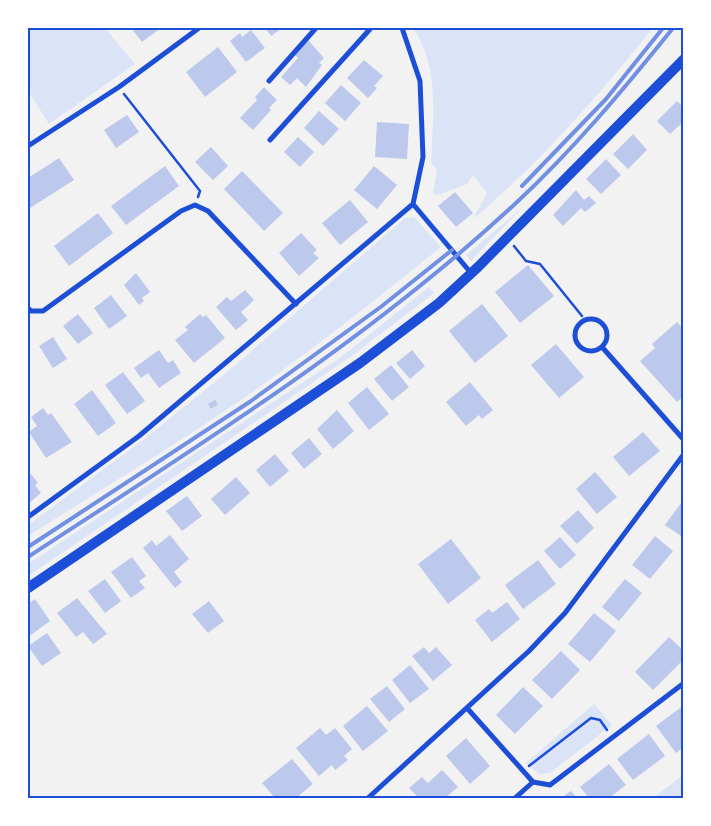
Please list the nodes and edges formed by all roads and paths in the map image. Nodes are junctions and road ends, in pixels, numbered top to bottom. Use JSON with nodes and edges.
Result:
{"nodes":[{"id":1,"x":199,"y":28,"type":"edge"},
{"id":2,"x":316,"y":28,"type":"edge"},
{"id":3,"x":371,"y":28,"type":"edge"},
{"id":4,"x":402,"y":28,"type":"edge"},
{"id":5,"x":684,"y":59,"type":"edge"},
{"id":6,"x":269,"y":81,"type":"dead end"},
{"id":7,"x":119,"y":87,"type":"junction"},
{"id":8,"x":270,"y":140,"type":"dead end"},
{"id":9,"x":28,"y":146,"type":"edge"},
{"id":10,"x":413,"y":204,"type":"junction"},
{"id":11,"x":196,"y":206,"type":"junction"},
{"id":12,"x":513,"y":245,"type":"dead end"},
{"id":13,"x":471,"y":273,"type":"junction"},
{"id":14,"x":296,"y":304,"type":"junction"},
{"id":15,"x":28,"y":308,"type":"edge"},
{"id":16,"x":582,"y":316,"type":"dead end"},
{"id":17,"x":602,"y":347,"type":"junction"},
{"id":18,"x":684,"y":440,"type":"edge"},
{"id":19,"x":683,"y":455,"type":"edge"},
{"id":20,"x":28,"y":516,"type":"edge"},
{"id":21,"x":28,"y":588,"type":"edge"},
{"id":22,"x":684,"y":683,"type":"edge"},
{"id":23,"x":467,"y":708,"type":"junction"},
{"id":24,"x":613,"y":737,"type":"junction"},
{"id":25,"x":527,"y":767,"type":"dead end"},
{"id":26,"x":533,"y":782,"type":"junction"},
{"id":27,"x":368,"y":798,"type":"edge"},
{"id":28,"x":515,"y":798,"type":"edge"}],
"edges":[{"from":1,"to":7,"type":"street"},
{"from":2,"to":6,"type":"street"},
{"from":3,"to":8,"type":"street"},
{"from":4,"to":10,"type":"street"},
{"from":5,"to":13,"type":"main road"},
{"from":7,"to":9,"type":"street"},
{"from":7,"to":11,"type":"path"},
{"from":10,"to":13,"type":"street"},
{"from":10,"to":14,"type":"street"},
{"from":11,"to":14,"type":"street"},
{"from":11,"to":15,"type":"street"},
{"from":12,"to":16,"type":"path"},
{"from":13,"to":21,"type":"main road"},
{"from":14,"to":20,"type":"street"},
{"from":17,"to":17,"type":"street"},
{"from":17,"to":18,"type":"street"},
{"from":19,"to":23,"type":"street"},
{"from":22,"to":24,"type":"street"},
{"from":23,"to":26,"type":"street"},
{"from":23,"to":27,"type":"street"},
{"from":24,"to":25,"type":"path"},
{"from":24,"to":26,"type":"street"},
{"from":26,"to":28,"type":"street"}]}
